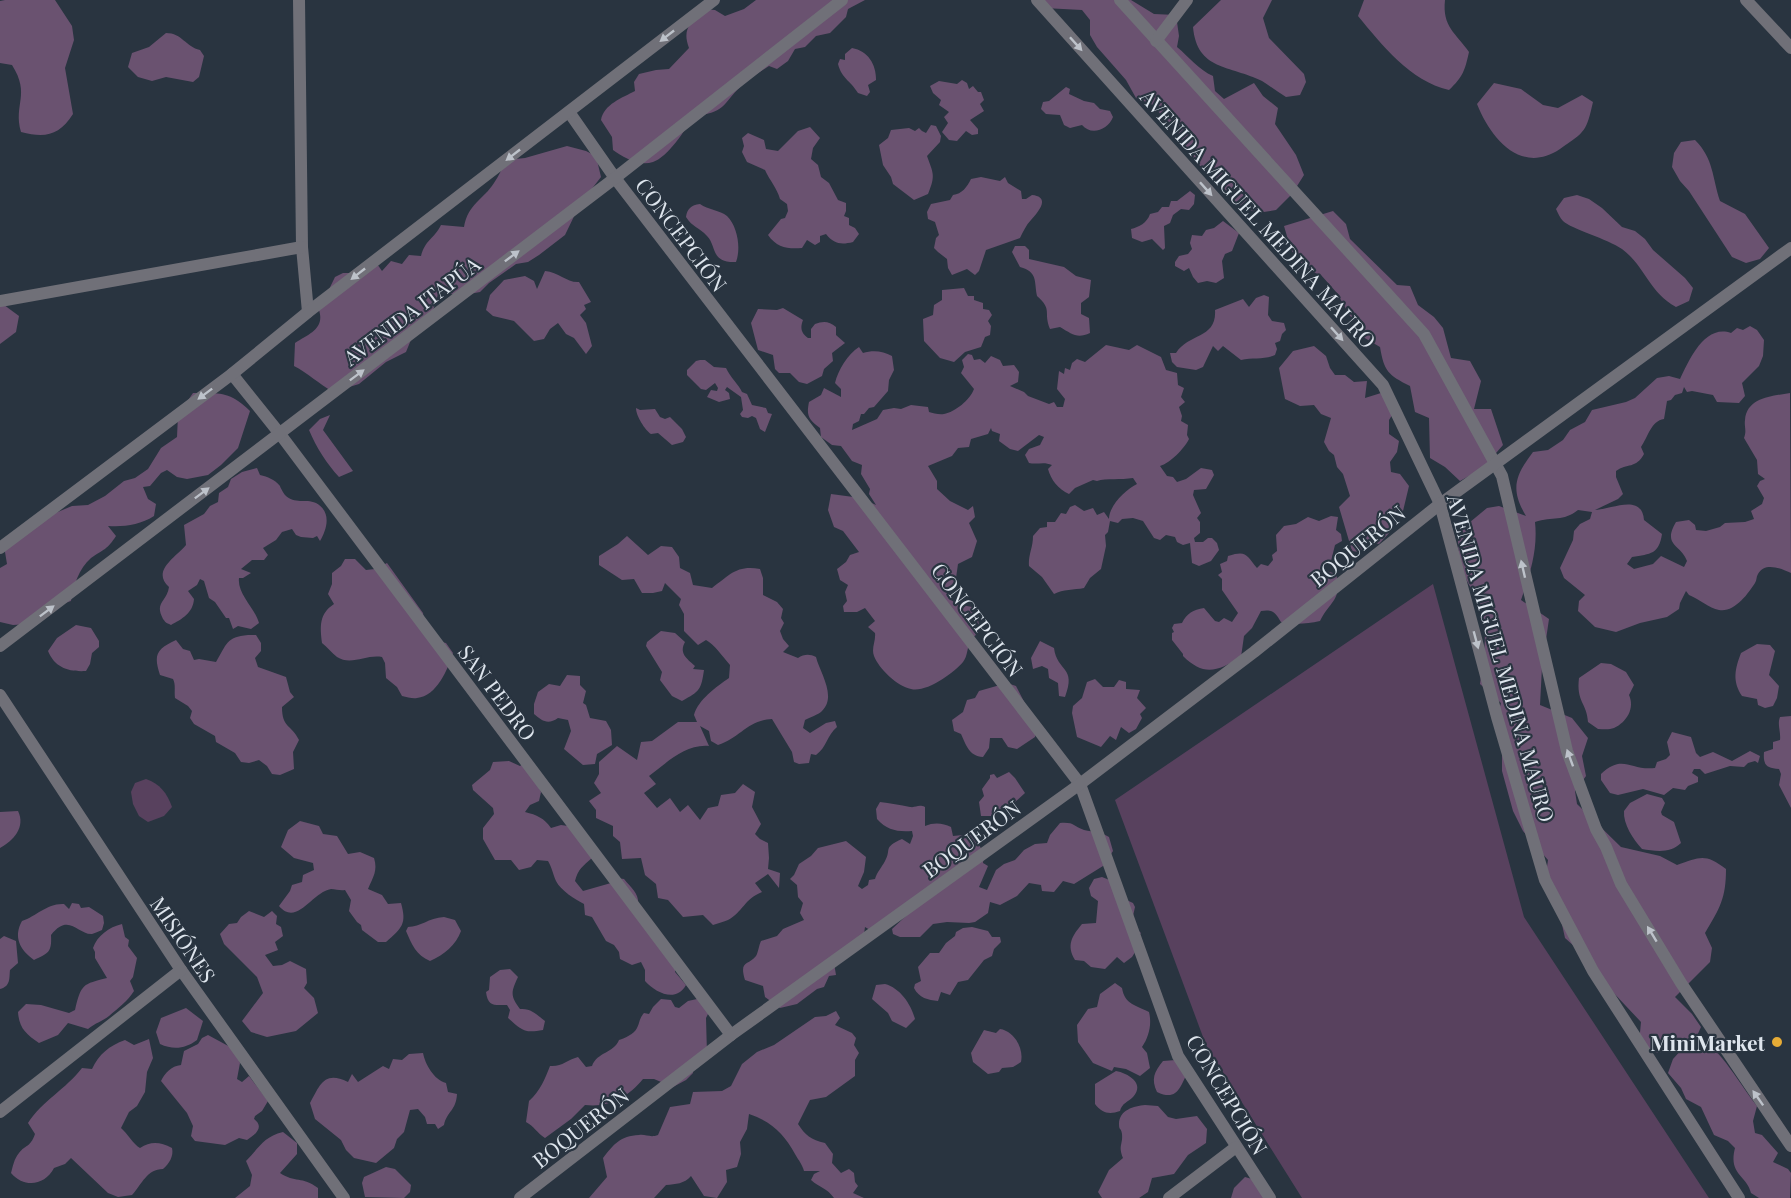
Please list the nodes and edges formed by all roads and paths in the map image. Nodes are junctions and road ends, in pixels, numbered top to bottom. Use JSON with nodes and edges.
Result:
{"nodes":[{"id":1,"x":299,"y":0,"type":"edge"},
{"id":2,"x":714,"y":0,"type":"edge"},
{"id":3,"x":842,"y":0,"type":"edge"},
{"id":4,"x":1037,"y":0,"type":"edge"},
{"id":5,"x":1119,"y":0,"type":"edge"},
{"id":6,"x":1187,"y":0,"type":"edge"},
{"id":7,"x":1746,"y":0,"type":"edge"},
{"id":8,"x":1156,"y":41,"type":"junction"},
{"id":9,"x":1791,"y":48,"type":"edge"},
{"id":10,"x":569,"y":112,"type":"junction"},
{"id":11,"x":615,"y":178,"type":"junction"},
{"id":12,"x":302,"y":247,"type":"junction"},
{"id":13,"x":1791,"y":248,"type":"edge"},
{"id":14,"x":0,"y":301,"type":"edge"},
{"id":15,"x":308,"y":312,"type":"junction"},
{"id":16,"x":232,"y":374,"type":"junction"},
{"id":17,"x":280,"y":434,"type":"junction"},
{"id":18,"x":1495,"y":463,"type":"junction"},
{"id":19,"x":1440,"y":504,"type":"junction"},
{"id":20,"x":0,"y":548,"type":"edge"},
{"id":21,"x":0,"y":646,"type":"edge"},
{"id":22,"x":0,"y":695,"type":"edge"},
{"id":23,"x":1080,"y":784,"type":"junction"},
{"id":24,"x":181,"y":970,"type":"junction"},
{"id":25,"x":731,"y":1035,"type":"junction"},
{"id":26,"x":0,"y":1112,"type":"edge"},
{"id":27,"x":1791,"y":1146,"type":"edge"},
{"id":28,"x":1236,"y":1147,"type":"junction"},
{"id":29,"x":344,"y":1198,"type":"edge"},
{"id":30,"x":520,"y":1198,"type":"edge"},
{"id":31,"x":1169,"y":1198,"type":"edge"},
{"id":32,"x":1270,"y":1198,"type":"edge"},
{"id":33,"x":1739,"y":1198,"type":"edge"}],
"edges":[{"from":1,"to":12,"type":"street"},
{"from":2,"to":10,"type":"street","one_way":true},
{"from":3,"to":11,"type":"street","name":"AVENIDA ITAPÚA"},
{"from":4,"to":19,"type":"street","name":"AVENIDA MIGUEL MEDINA MAURO","one_way":true},
{"from":5,"to":8,"type":"street","name":"AVENIDA MIGUEL MEDINA MAURO"},
{"from":6,"to":8,"type":"street"},
{"from":7,"to":9,"type":"street"},
{"from":8,"to":18,"type":"street","name":"AVENIDA MIGUEL MEDINA MAURO"},
{"from":10,"to":11,"type":"street","name":"CONCEPCIÓN"},
{"from":10,"to":15,"type":"street","one_way":true},
{"from":17,"to":11,"type":"street","name":"AVENIDA ITAPÚA","one_way":true},
{"from":11,"to":23,"type":"street","name":"CONCEPCIÓN"},
{"from":12,"to":14,"type":"street"},
{"from":12,"to":15,"type":"street"},
{"from":13,"to":18,"type":"street","name":"BOQUERÓN"},
{"from":15,"to":16,"type":"street"},
{"from":16,"to":17,"type":"street","name":"SAN PEDRO"},
{"from":16,"to":20,"type":"street","one_way":true},
{"from":21,"to":17,"type":"street","name":"AVENIDA ITAPÚA","one_way":true},
{"from":17,"to":25,"type":"street","name":"SAN PEDRO"},
{"from":18,"to":19,"type":"street","name":"BOQUERÓN"},
{"from":27,"to":18,"type":"street","name":"AVENIDA MIGUEL MEDINA MAURO","one_way":true},
{"from":19,"to":23,"type":"street","name":"BOQUERÓN"},
{"from":19,"to":33,"type":"street","name":"AVENIDA MIGUEL MEDINA MAURO","one_way":true},
{"from":22,"to":24,"type":"street","name":"MISIÓNES"},
{"from":23,"to":25,"type":"street","name":"BOQUERÓN"},
{"from":23,"to":28,"type":"street","name":"CONCEPCIÓN"},
{"from":24,"to":26,"type":"street"},
{"from":24,"to":29,"type":"street","name":"MISIÓNES"},
{"from":25,"to":30,"type":"street","name":"BOQUERÓN"},
{"from":28,"to":31,"type":"street"},
{"from":28,"to":32,"type":"street","name":"CONCEPCIÓN"}]}
